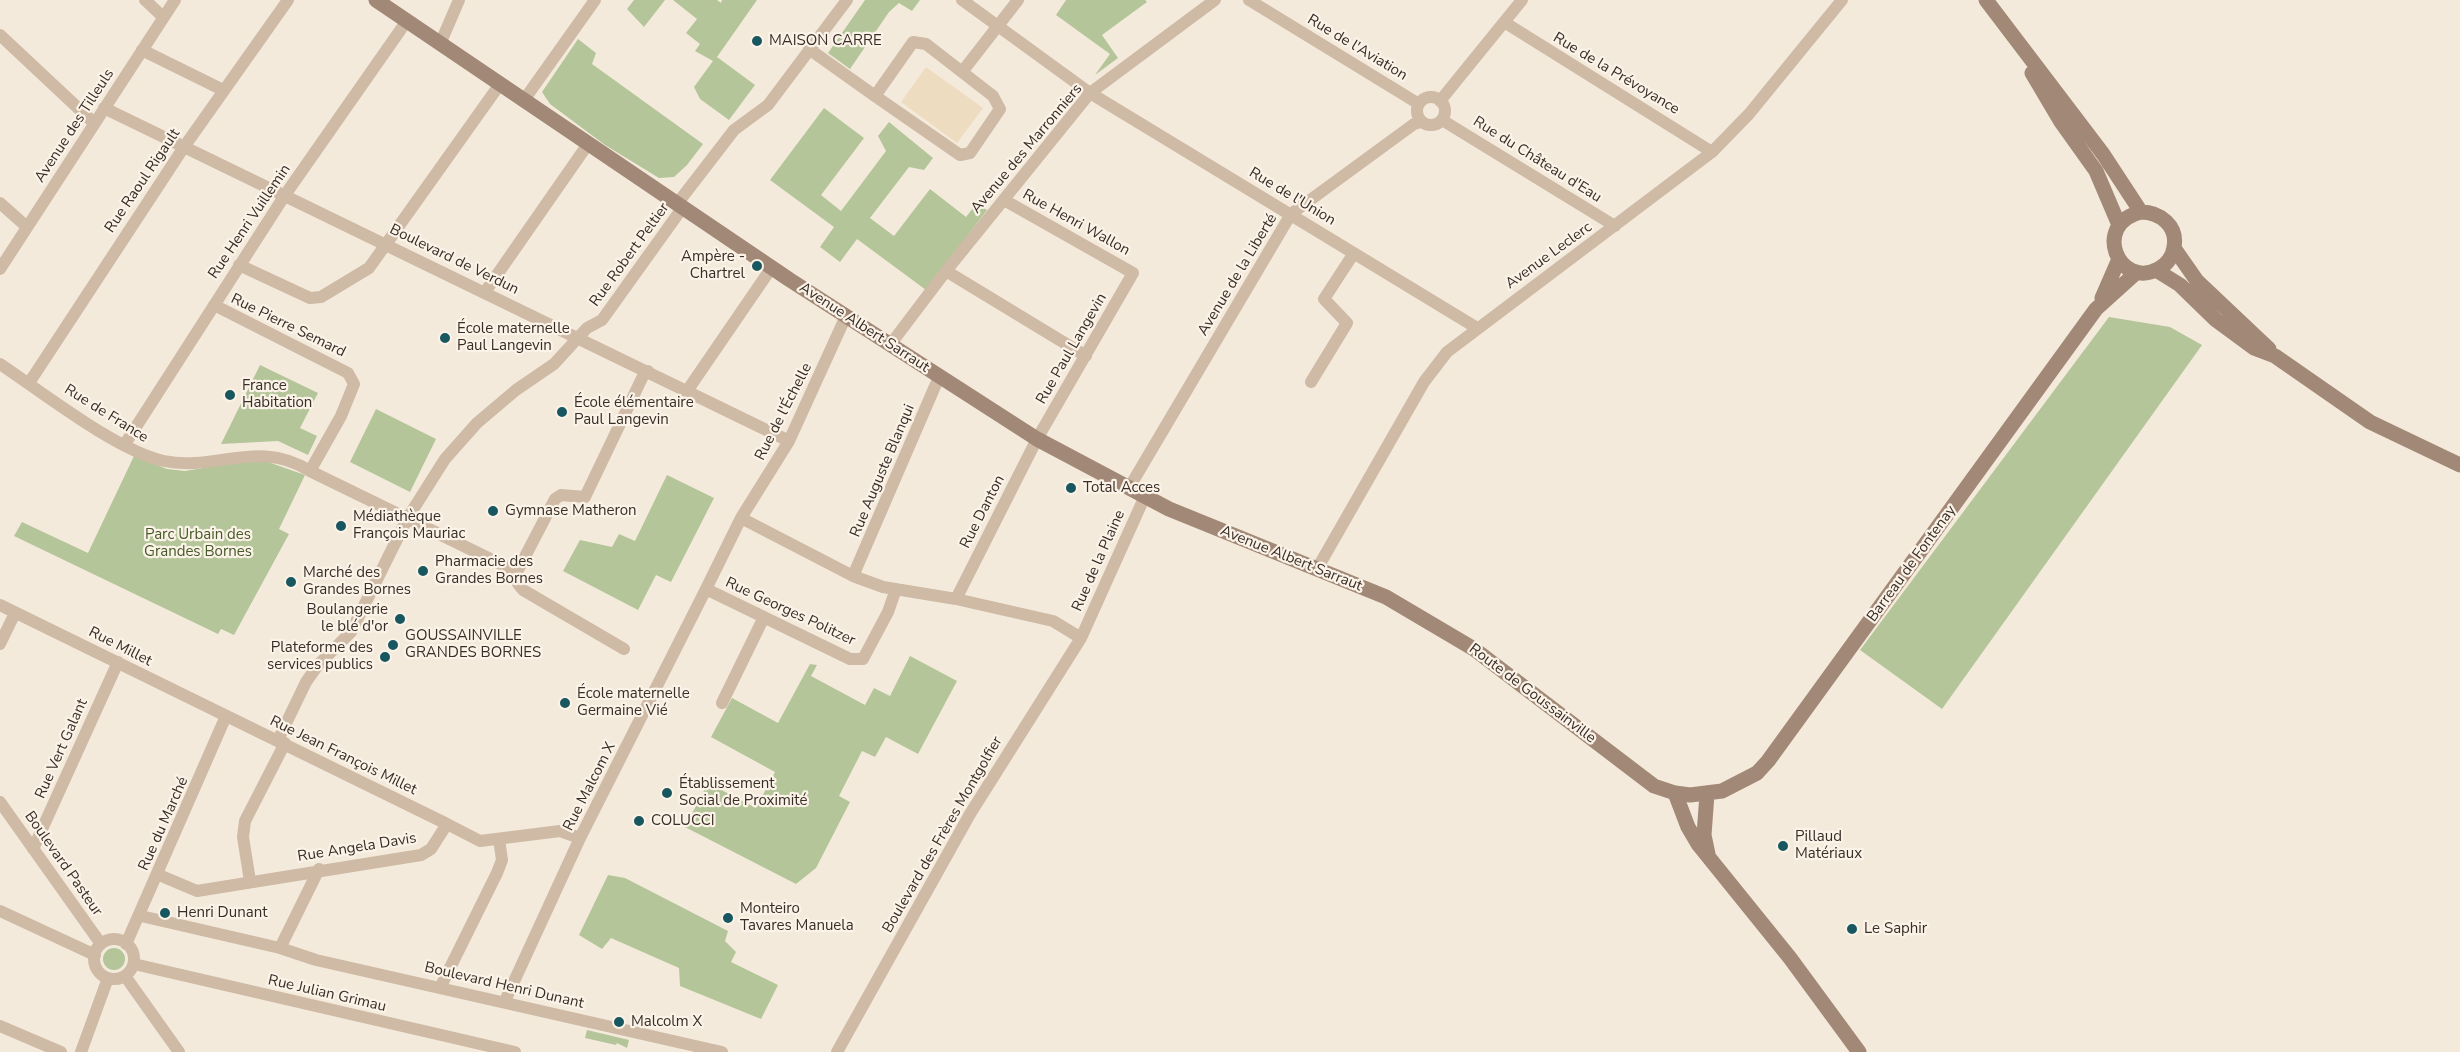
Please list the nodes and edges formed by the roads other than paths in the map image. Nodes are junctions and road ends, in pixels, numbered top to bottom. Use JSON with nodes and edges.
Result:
{"nodes":[{"id":1,"x":145,"y":0,"type":"edge"},
{"id":2,"x":175,"y":0,"type":"edge"},
{"id":3,"x":288,"y":0,"type":"edge"},
{"id":4,"x":376,"y":0,"type":"edge"},
{"id":5,"x":459,"y":0,"type":"edge"},
{"id":6,"x":595,"y":0,"type":"edge"},
{"id":7,"x":847,"y":0,"type":"edge"},
{"id":8,"x":962,"y":0,"type":"edge"},
{"id":9,"x":1018,"y":0,"type":"edge"},
{"id":10,"x":1215,"y":0,"type":"edge"},
{"id":11,"x":1249,"y":0,"type":"edge"},
{"id":12,"x":1522,"y":0,"type":"edge"},
{"id":13,"x":1842,"y":0,"type":"edge"},
{"id":14,"x":1986,"y":0,"type":"edge"},
{"id":15,"x":163,"y":17,"type":"junction"},
{"id":16,"x":406,"y":22,"type":"junction"},
{"id":17,"x":1504,"y":22,"type":"junction"},
{"id":18,"x":998,"y":26,"type":"junction"},
{"id":19,"x":0,"y":35,"type":"edge"},
{"id":20,"x":440,"y":44,"type":"junction"},
{"id":21,"x":809,"y":49,"type":"junction"},
{"id":22,"x":142,"y":50,"type":"junction"},
{"id":23,"x":963,"y":72,"type":"junction"},
{"id":24,"x":500,"y":84,"type":"junction"},
{"id":25,"x":224,"y":90,"type":"junction"},
{"id":26,"x":1090,"y":93,"type":"junction"},
{"id":27,"x":875,"y":96,"type":"junction"},
{"id":28,"x":524,"y":100,"type":"junction"},
{"id":29,"x":1440,"y":101,"type":"junction"},
{"id":30,"x":1419,"y":104,"type":"junction"},
{"id":31,"x":104,"y":108,"type":"junction"},
{"id":32,"x":1442,"y":120,"type":"junction"},
{"id":33,"x":1422,"y":122,"type":"junction"},
{"id":34,"x":94,"y":123,"type":"junction"},
{"id":35,"x":588,"y":144,"type":"junction"},
{"id":36,"x":184,"y":147,"type":"junction"},
{"id":37,"x":1712,"y":152,"type":"junction"},
{"id":38,"x":285,"y":195,"type":"junction"},
{"id":39,"x":1004,"y":200,"type":"junction"},
{"id":40,"x":0,"y":203,"type":"edge"},
{"id":41,"x":680,"y":206,"type":"junction"},
{"id":42,"x":2141,"y":212,"type":"junction"},
{"id":43,"x":1291,"y":214,"type":"junction"},
{"id":44,"x":2119,"y":225,"type":"junction"},
{"id":45,"x":1615,"y":226,"type":"junction"},
{"id":46,"x":27,"y":227,"type":"junction"},
{"id":47,"x":387,"y":243,"type":"junction"},
{"id":48,"x":2174,"y":248,"type":"junction"},
{"id":49,"x":1354,"y":253,"type":"junction"},
{"id":50,"x":2118,"y":259,"type":"junction"},
{"id":51,"x":239,"y":265,"type":"junction"},
{"id":52,"x":772,"y":267,"type":"junction"},
{"id":53,"x":0,"y":268,"type":"edge"},
{"id":54,"x":2156,"y":270,"type":"junction"},
{"id":55,"x":946,"y":272,"type":"junction"},
{"id":56,"x":2137,"y":272,"type":"junction"},
{"id":57,"x":1133,"y":273,"type":"joint"},
{"id":58,"x":485,"y":292,"type":"junction"},
{"id":59,"x":214,"y":305,"type":"junction"},
{"id":60,"x":2097,"y":309,"type":"junction"},
{"id":61,"x":846,"y":316,"type":"junction"},
{"id":62,"x":1477,"y":328,"type":"junction"},
{"id":63,"x":579,"y":337,"type":"junction"},
{"id":64,"x":890,"y":345,"type":"junction"},
{"id":65,"x":1086,"y":356,"type":"junction"},
{"id":66,"x":2275,"y":356,"type":"junction"},
{"id":67,"x":0,"y":364,"type":"edge"},
{"id":68,"x":648,"y":371,"type":"junction"},
{"id":69,"x":939,"y":378,"type":"junction"},
{"id":70,"x":1311,"y":382,"type":"dead end"},
{"id":71,"x":29,"y":383,"type":"junction"},
{"id":72,"x":687,"y":391,"type":"junction"},
{"id":73,"x":1036,"y":439,"type":"junction"},
{"id":74,"x":789,"y":441,"type":"junction"},
{"id":75,"x":125,"y":444,"type":"junction"},
{"id":76,"x":2460,"y":465,"type":"edge"},
{"id":77,"x":310,"y":471,"type":"junction"},
{"id":78,"x":1130,"y":488,"type":"junction"},
{"id":79,"x":1145,"y":496,"type":"junction"},
{"id":80,"x":741,"y":518,"type":"junction"},
{"id":81,"x":407,"y":519,"type":"junction"},
{"id":82,"x":1317,"y":569,"type":"junction"},
{"id":83,"x":518,"y":572,"type":"junction"},
{"id":84,"x":854,"y":576,"type":"junction"},
{"id":85,"x":706,"y":589,"type":"junction"},
{"id":86,"x":896,"y":589,"type":"junction"},
{"id":87,"x":1386,"y":597,"type":"joint"},
{"id":88,"x":957,"y":599,"type":"junction"},
{"id":89,"x":0,"y":605,"type":"edge"},
{"id":90,"x":15,"y":613,"type":"junction"},
{"id":91,"x":764,"y":617,"type":"junction"},
{"id":92,"x":1081,"y":638,"type":"junction"},
{"id":93,"x":0,"y":644,"type":"edge"},
{"id":94,"x":624,"y":649,"type":"dead end"},
{"id":95,"x":118,"y":662,"type":"junction"},
{"id":96,"x":722,"y":703,"type":"dead end"},
{"id":97,"x":226,"y":716,"type":"junction"},
{"id":98,"x":281,"y":741,"type":"junction"},
{"id":99,"x":1675,"y":793,"type":"junction"},
{"id":100,"x":1707,"y":794,"type":"junction"},
{"id":101,"x":0,"y":802,"type":"edge"},
{"id":102,"x":447,"y":824,"type":"junction"},
{"id":103,"x":580,"y":838,"type":"junction"},
{"id":104,"x":499,"y":839,"type":"junction"},
{"id":105,"x":33,"y":849,"type":"junction"},
{"id":106,"x":1709,"y":857,"type":"junction"},
{"id":107,"x":319,"y":869,"type":"junction"},
{"id":108,"x":159,"y":875,"type":"junction"},
{"id":109,"x":250,"y":881,"type":"junction"},
{"id":110,"x":0,"y":910,"type":"edge"},
{"id":111,"x":141,"y":916,"type":"junction"},
{"id":112,"x":126,"y":944,"type":"junction"},
{"id":113,"x":280,"y":948,"type":"junction"},
{"id":114,"x":98,"y":950,"type":"junction"},
{"id":115,"x":134,"y":964,"type":"junction"},
{"id":116,"x":125,"y":976,"type":"junction"},
{"id":117,"x":108,"y":978,"type":"junction"},
{"id":118,"x":441,"y":986,"type":"junction"},
{"id":119,"x":505,"y":1001,"type":"junction"},
{"id":120,"x":0,"y":1026,"type":"edge"},
{"id":121,"x":496,"y":1050,"type":"edge"},
{"id":122,"x":61,"y":1052,"type":"edge"},
{"id":123,"x":81,"y":1052,"type":"edge"},
{"id":124,"x":179,"y":1052,"type":"edge"},
{"id":125,"x":515,"y":1052,"type":"edge"},
{"id":126,"x":722,"y":1052,"type":"edge"},
{"id":127,"x":837,"y":1052,"type":"edge"},
{"id":128,"x":1859,"y":1052,"type":"edge"}],
"edges":[{"from":1,"to":15,"type":"street"},
{"from":2,"to":15,"type":"street","name":"Avenue des Tilleuls"},
{"from":3,"to":25,"type":"street","name":"Rue Raoul Rigault"},
{"from":4,"to":16,"type":"street","name":"Avenue Albert Sarraut"},
{"from":5,"to":20,"type":"street"},
{"from":6,"to":28,"type":"street"},
{"from":7,"to":21,"type":"street","name":"Rue Robert Peltier"},
{"from":8,"to":18,"type":"street","name":"Rue de l'Union"},
{"from":9,"to":18,"type":"street"},
{"from":10,"to":26,"type":"street","name":"Avenue des Marronniers"},
{"from":11,"to":30,"type":"street","name":"Rue de l'Aviation"},
{"from":12,"to":17,"type":"street"},
{"from":13,"to":37,"type":"street","name":"Avenue Leclerc"},
{"from":14,"to":42,"type":"street"},
{"from":14,"to":44,"type":"street"},
{"from":15,"to":22,"type":"street","name":"Avenue des Tilleuls"},
{"from":16,"to":20,"type":"street","name":"Avenue Albert Sarraut"},
{"from":16,"to":38,"type":"street","name":"Rue Henri Vuillemin"},
{"from":17,"to":29,"type":"street"},
{"from":17,"to":37,"type":"street","name":"Rue de la Prévoyance"},
{"from":18,"to":23,"type":"street"},
{"from":18,"to":26,"type":"street","name":"Rue de l'Union"},
{"from":19,"to":34,"type":"street"},
{"from":20,"to":24,"type":"street","name":"Avenue Albert Sarraut"},
{"from":21,"to":27,"type":"street"},
{"from":21,"to":41,"type":"street","name":"Rue Robert Peltier"},
{"from":22,"to":25,"type":"street"},
{"from":22,"to":31,"type":"street","name":"Avenue des Tilleuls"},
{"from":23,"to":27,"type":"street"},
{"from":23,"to":27,"type":"street"},
{"from":24,"to":28,"type":"street","name":"Avenue Albert Sarraut"},
{"from":24,"to":47,"type":"street"},
{"from":25,"to":36,"type":"street","name":"Rue Raoul Rigault"},
{"from":26,"to":39,"type":"street","name":"Avenue des Marronniers"},
{"from":26,"to":43,"type":"street","name":"Rue de l'Union"},
{"from":28,"to":35,"type":"street","name":"Avenue Albert Sarraut"},
{"from":29,"to":30,"type":"street"},
{"from":29,"to":32,"type":"street"},
{"from":30,"to":33,"type":"street"},
{"from":31,"to":34,"type":"street","name":"Avenue des Tilleuls"},
{"from":31,"to":36,"type":"street","name":"Boulevard de Verdun"},
{"from":32,"to":33,"type":"street"},
{"from":32,"to":45,"type":"street","name":"Rue du Château d'Eau"},
{"from":33,"to":43,"type":"street","name":"Avenue de la Liberté"},
{"from":34,"to":46,"type":"street","name":"Avenue des Tilleuls"},
{"from":35,"to":41,"type":"street","name":"Avenue Albert Sarraut"},
{"from":35,"to":58,"type":"street"},
{"from":36,"to":38,"type":"street","name":"Boulevard de Verdun"},
{"from":36,"to":71,"type":"street","name":"Rue Raoul Rigault"},
{"from":37,"to":45,"type":"street","name":"Avenue Leclerc"},
{"from":38,"to":47,"type":"street","name":"Boulevard de Verdun"},
{"from":38,"to":51,"type":"street","name":"Rue Henri Vuillemin"},
{"from":39,"to":55,"type":"street","name":"Avenue des Marronniers"},
{"from":39,"to":57,"type":"street","name":"Rue Henri Wallon"},
{"from":40,"to":46,"type":"street"},
{"from":41,"to":52,"type":"street","name":"Avenue Albert Sarraut"},
{"from":41,"to":63,"type":"street","name":"Rue Robert Peltier"},
{"from":42,"to":44,"type":"street"},
{"from":42,"to":48,"type":"street"},
{"from":43,"to":49,"type":"street","name":"Rue de l'Union"},
{"from":43,"to":78,"type":"street","name":"Avenue de la Liberté"},
{"from":44,"to":50,"type":"street"},
{"from":45,"to":62,"type":"street","name":"Avenue Leclerc"},
{"from":46,"to":53,"type":"street","name":"Avenue des Tilleuls"},
{"from":47,"to":51,"type":"street"},
{"from":47,"to":58,"type":"street","name":"Boulevard de Verdun"},
{"from":48,"to":54,"type":"street"},
{"from":48,"to":66,"type":"street"},
{"from":49,"to":62,"type":"street","name":"Rue de l'Union"},
{"from":49,"to":70,"type":"street"},
{"from":50,"to":56,"type":"street"},
{"from":50,"to":60,"type":"street","name":"Barreau de Fontenay"},
{"from":51,"to":59,"type":"street","name":"Rue Henri Vuillemin"},
{"from":52,"to":61,"type":"street","name":"Avenue Albert Sarraut"},
{"from":52,"to":72,"type":"street"},
{"from":54,"to":56,"type":"street"},
{"from":54,"to":66,"type":"street"},
{"from":55,"to":64,"type":"street","name":"Avenue des Marronniers"},
{"from":55,"to":65,"type":"street"},
{"from":56,"to":60,"type":"street","name":"Barreau de Fontenay"},
{"from":57,"to":65,"type":"street","name":"Rue Paul Langevin"},
{"from":58,"to":63,"type":"street","name":"Boulevard de Verdun"},
{"from":59,"to":75,"type":"street","name":"Rue Henri Vuillemin"},
{"from":59,"to":77,"type":"street","name":"Rue Pierre Semard"},
{"from":60,"to":100,"type":"street","name":"Barreau de Fontenay"},
{"from":61,"to":64,"type":"street","name":"Avenue Albert Sarraut"},
{"from":61,"to":74,"type":"street","name":"Rue de l'Échelle"},
{"from":62,"to":82,"type":"street","name":"Avenue Leclerc"},
{"from":63,"to":68,"type":"street","name":"Boulevard de Verdun"},
{"from":63,"to":81,"type":"street","name":"Rue Robert Peltier"},
{"from":64,"to":69,"type":"street","name":"Avenue Albert Sarraut"},
{"from":65,"to":73,"type":"street","name":"Rue Paul Langevin"},
{"from":66,"to":76,"type":"street"},
{"from":67,"to":71,"type":"street","name":"Rue de France"},
{"from":68,"to":72,"type":"street","name":"Boulevard de Verdun"},
{"from":68,"to":83,"type":"street"},
{"from":69,"to":73,"type":"street","name":"Avenue Albert Sarraut"},
{"from":69,"to":84,"type":"street","name":"Rue Auguste Blanqui"},
{"from":71,"to":75,"type":"street","name":"Rue de France"},
{"from":72,"to":74,"type":"street","name":"Boulevard de Verdun"},
{"from":73,"to":78,"type":"street","name":"Avenue Albert Sarraut"},
{"from":73,"to":88,"type":"street","name":"Rue Danton"},
{"from":74,"to":80,"type":"street","name":"Rue de l'Échelle"},
{"from":75,"to":77,"type":"street","name":"Rue de France"},
{"from":77,"to":81,"type":"street"},
{"from":78,"to":79,"type":"street","name":"Avenue Albert Sarraut"},
{"from":79,"to":82,"type":"street","name":"Avenue Albert Sarraut"},
{"from":79,"to":92,"type":"street","name":"Rue de la Plaine"},
{"from":80,"to":84,"type":"street"},
{"from":80,"to":85,"type":"street","name":"Rue Georges Politzer"},
{"from":81,"to":83,"type":"street"},
{"from":81,"to":98,"type":"street","name":"Rue Robert Peltier"},
{"from":82,"to":87,"type":"street","name":"Avenue Albert Sarraut"},
{"from":83,"to":94,"type":"street"},
{"from":84,"to":86,"type":"street"},
{"from":85,"to":91,"type":"street","name":"Rue Georges Politzer"},
{"from":85,"to":103,"type":"street","name":"Rue Malcom X"},
{"from":86,"to":88,"type":"street"},
{"from":86,"to":91,"type":"street","name":"Rue Georges Politzer"},
{"from":87,"to":99,"type":"street","name":"Route de Goussainville"},
{"from":88,"to":92,"type":"street"},
{"from":89,"to":90,"type":"street","name":"Rue Millet"},
{"from":90,"to":93,"type":"street"},
{"from":90,"to":95,"type":"street","name":"Rue Millet"},
{"from":91,"to":96,"type":"street"},
{"from":92,"to":127,"type":"street","name":"Boulevard des Frères Montgolfier"},
{"from":95,"to":97,"type":"street","name":"Rue Millet"},
{"from":95,"to":105,"type":"street","name":"Rue Vert Galant"},
{"from":97,"to":98,"type":"street","name":"Rue Jean François Millet"},
{"from":97,"to":108,"type":"street","name":"Rue du Marché"},
{"from":98,"to":102,"type":"street","name":"Rue Jean François Millet"},
{"from":98,"to":109,"type":"street"},
{"from":99,"to":100,"type":"street","name":"Route de Goussainville"},
{"from":99,"to":106,"type":"street"},
{"from":100,"to":106,"type":"street"},
{"from":101,"to":105,"type":"street","name":"Boulevard Pasteur"},
{"from":102,"to":104,"type":"street"},
{"from":102,"to":107,"type":"street","name":"Rue Angela Davis"},
{"from":103,"to":104,"type":"street"},
{"from":103,"to":119,"type":"street","name":"Rue Malcom X"},
{"from":104,"to":118,"type":"street"},
{"from":105,"to":114,"type":"street","name":"Boulevard Pasteur"},
{"from":106,"to":128,"type":"street"},
{"from":107,"to":109,"type":"street","name":"Rue Angela Davis"},
{"from":107,"to":113,"type":"street"},
{"from":108,"to":109,"type":"street","name":"Rue Angela Davis"},
{"from":108,"to":111,"type":"street","name":"Rue du Marché"},
{"from":110,"to":114,"type":"street"},
{"from":111,"to":112,"type":"street","name":"Rue du Marché"},
{"from":111,"to":113,"type":"street","name":"Boulevard Henri Dunant"},
{"from":112,"to":114,"type":"street"},
{"from":112,"to":115,"type":"street"},
{"from":113,"to":118,"type":"street","name":"Boulevard Henri Dunant"},
{"from":114,"to":117,"type":"street"},
{"from":115,"to":116,"type":"street"},
{"from":115,"to":121,"type":"street","name":"Rue Julian Grimau"},
{"from":116,"to":117,"type":"street"},
{"from":116,"to":124,"type":"street"},
{"from":117,"to":123,"type":"street"},
{"from":118,"to":119,"type":"street","name":"Boulevard Henri Dunant"},
{"from":119,"to":126,"type":"street","name":"Boulevard Henri Dunant"},
{"from":120,"to":122,"type":"street"},
{"from":121,"to":125,"type":"street","name":"Rue Julian Grimau"}]}
